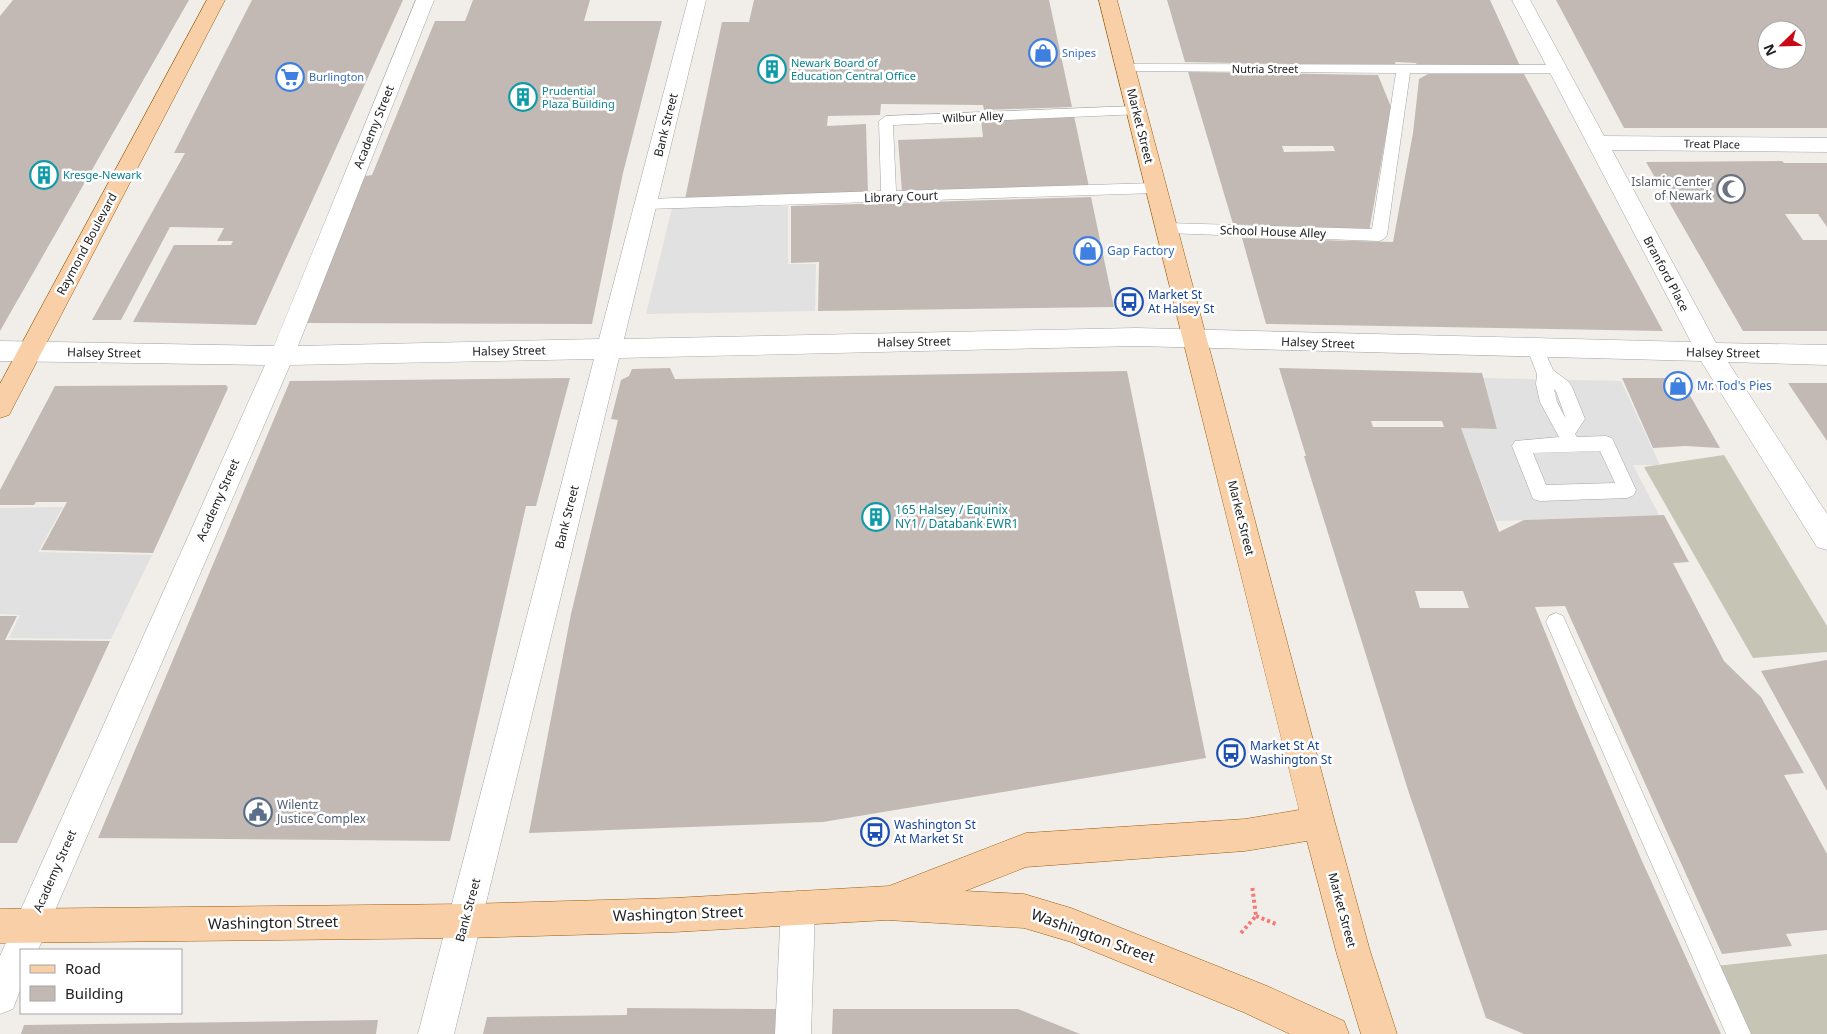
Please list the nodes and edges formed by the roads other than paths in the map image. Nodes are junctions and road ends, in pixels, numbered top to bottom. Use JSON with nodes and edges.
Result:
{"nodes":[{"id":1,"x":216,"y":0,"type":"edge"},
{"id":2,"x":425,"y":0,"type":"edge"},
{"id":3,"x":697,"y":0,"type":"edge"},
{"id":4,"x":1108,"y":0,"type":"edge"},
{"id":5,"x":1521,"y":0,"type":"edge"},
{"id":6,"x":1126,"y":68,"type":"junction"},
{"id":7,"x":1558,"y":69,"type":"junction"},
{"id":8,"x":1404,"y":70,"type":"junction"},
{"id":9,"x":1135,"y":110,"type":"junction"},
{"id":10,"x":1596,"y":143,"type":"junction"},
{"id":11,"x":1827,"y":145,"type":"edge"},
{"id":12,"x":1155,"y":188,"type":"junction"},
{"id":13,"x":889,"y":197,"type":"junction"},
{"id":14,"x":647,"y":204,"type":"junction"},
{"id":15,"x":1167,"y":228,"type":"junction"},
{"id":16,"x":1196,"y":339,"type":"junction"},
{"id":17,"x":1535,"y":348,"type":"junction"},
{"id":18,"x":609,"y":349,"type":"junction"},
{"id":19,"x":0,"y":351,"type":"edge"},
{"id":20,"x":30,"y":352,"type":"junction"},
{"id":21,"x":1708,"y":353,"type":"junction"},
{"id":22,"x":1827,"y":355,"type":"edge"},
{"id":23,"x":282,"y":356,"type":"junction"},
{"id":24,"x":0,"y":408,"type":"edge"},
{"id":25,"x":1569,"y":438,"type":"junction"},
{"id":26,"x":1827,"y":538,"type":"edge"},
{"id":27,"x":1556,"y":622,"type":"dead end"},
{"id":28,"x":1319,"y":823,"type":"junction"},
{"id":29,"x":887,"y":904,"type":"junction"},
{"id":30,"x":798,"y":908,"type":"junction"},
{"id":31,"x":465,"y":921,"type":"junction"},
{"id":32,"x":15,"y":926,"type":"edge"},
{"id":33,"x":0,"y":996,"type":"edge"},
{"id":34,"x":436,"y":1034,"type":"edge"},
{"id":35,"x":793,"y":1034,"type":"edge"},
{"id":36,"x":1331,"y":1034,"type":"edge"},
{"id":37,"x":1379,"y":1034,"type":"edge"},
{"id":38,"x":1739,"y":1034,"type":"edge"}],
"edges":[{"from":1,"to":20,"type":"main road","name":"Raymond Boulevard"},
{"from":2,"to":23,"type":"street","name":"Academy Street"},
{"from":3,"to":14,"type":"street","name":"Bank Street"},
{"from":4,"to":6,"type":"main road","name":"Market Street"},
{"from":5,"to":7,"type":"street","name":"Branford Place"},
{"from":6,"to":8,"type":"lane","name":"Nutria Street"},
{"from":6,"to":9,"type":"main road","name":"Market Street"},
{"from":7,"to":8,"type":"lane","name":"Nutria Street"},
{"from":7,"to":10,"type":"street","name":"Branford Place"},
{"from":8,"to":15,"type":"lane","name":"School House Alley"},
{"from":9,"to":12,"type":"main road","name":"Market Street"},
{"from":9,"to":13,"type":"lane","name":"Wilbur Alley"},
{"from":10,"to":11,"type":"street","name":"Treat Place"},
{"from":10,"to":21,"type":"street","name":"Branford Place"},
{"from":12,"to":13,"type":"lane","name":"Library Court"},
{"from":12,"to":15,"type":"main road","name":"Market Street"},
{"from":13,"to":14,"type":"lane","name":"Library Court"},
{"from":14,"to":18,"type":"street","name":"Bank Street"},
{"from":15,"to":16,"type":"main road","name":"Market Street"},
{"from":16,"to":17,"type":"street","name":"Halsey Street"},
{"from":16,"to":18,"type":"street","name":"Halsey Street"},
{"from":16,"to":28,"type":"main road","name":"Market Street"},
{"from":17,"to":21,"type":"street","name":"Halsey Street"},
{"from":17,"to":25,"type":"lane"},
{"from":18,"to":23,"type":"street","name":"Halsey Street"},
{"from":18,"to":31,"type":"street","name":"Bank Street"},
{"from":19,"to":20,"type":"street","name":"Halsey Street"},
{"from":20,"to":23,"type":"street","name":"Halsey Street"},
{"from":20,"to":24,"type":"main road","name":"Raymond Boulevard"},
{"from":21,"to":22,"type":"street","name":"Halsey Street"},
{"from":21,"to":26,"type":"street","name":"Branford Place"},
{"from":23,"to":32,"type":"street","name":"Academy Street"},
{"from":25,"to":25,"type":"lane"},
{"from":27,"to":38,"type":"lane"},
{"from":28,"to":29,"type":"main road"},
{"from":28,"to":37,"type":"main road","name":"Market Street"},
{"from":29,"to":30,"type":"main road","name":"Washington Street"},
{"from":29,"to":36,"type":"main road","name":"Washington Street"},
{"from":30,"to":31,"type":"main road","name":"Washington Street"},
{"from":30,"to":35,"type":"street"},
{"from":31,"to":32,"type":"main road","name":"Washington Street"},
{"from":31,"to":34,"type":"street","name":"Bank Street"},
{"from":32,"to":33,"type":"street","name":"Academy Street"}]}
